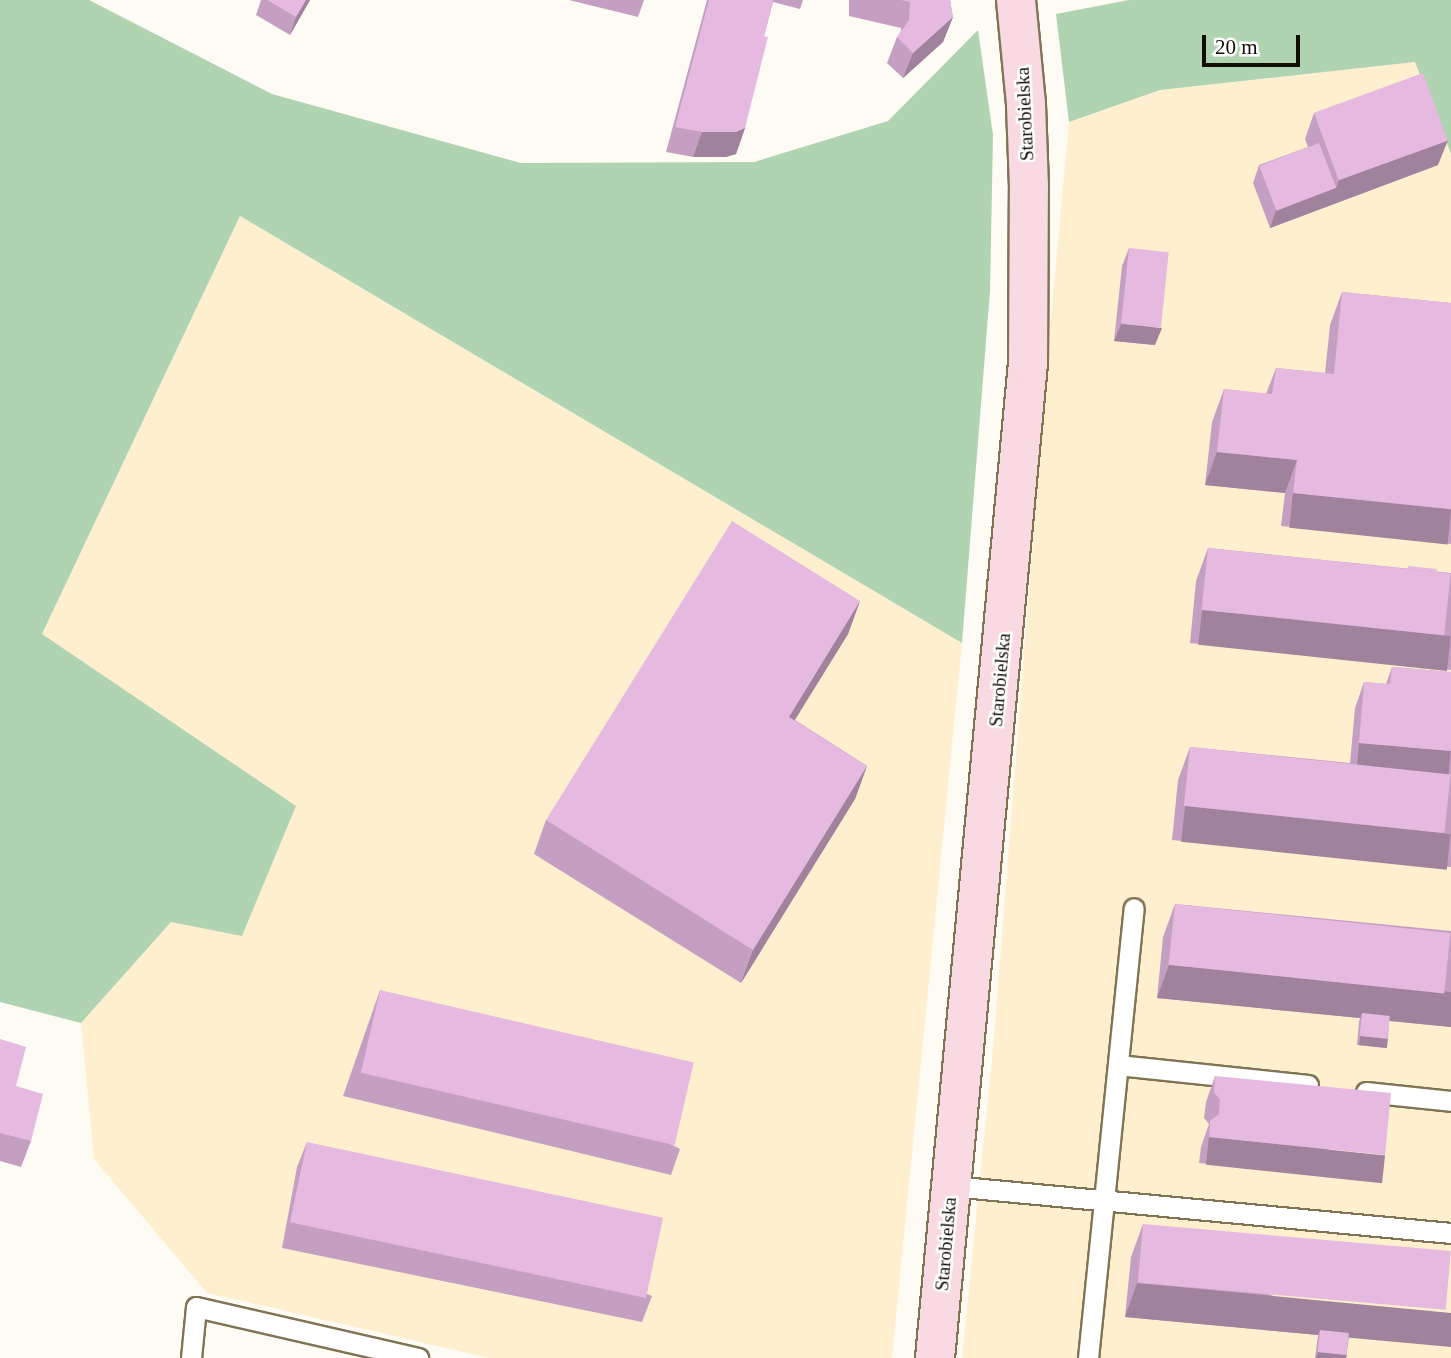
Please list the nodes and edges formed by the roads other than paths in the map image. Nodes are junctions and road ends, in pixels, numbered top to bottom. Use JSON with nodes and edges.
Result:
{"nodes":[{"id":1,"x":1016,"y":0,"type":"edge"},
{"id":2,"x":1135,"y":908,"type":"dead end"},
{"id":3,"x":1118,"y":1065,"type":"junction"},
{"id":4,"x":1451,"y":1101,"type":"edge"},
{"id":5,"x":951,"y":1186,"type":"junction"},
{"id":6,"x":1105,"y":1200,"type":"junction"},
{"id":7,"x":1451,"y":1233,"type":"edge"},
{"id":8,"x":191,"y":1358,"type":"edge"},
{"id":9,"x":418,"y":1358,"type":"edge"},
{"id":10,"x":935,"y":1358,"type":"edge"},
{"id":11,"x":1088,"y":1358,"type":"edge"}],
"edges":[{"from":1,"to":5,"type":"street","name":"Starobielska"},
{"from":2,"to":3,"type":"lane"},
{"from":3,"to":4,"type":"lane"},
{"from":3,"to":6,"type":"lane"},
{"from":5,"to":6,"type":"lane"},
{"from":5,"to":10,"type":"street","name":"Starobielska"},
{"from":6,"to":7,"type":"lane"},
{"from":6,"to":11,"type":"lane"},
{"from":8,"to":9,"type":"lane"}]}
